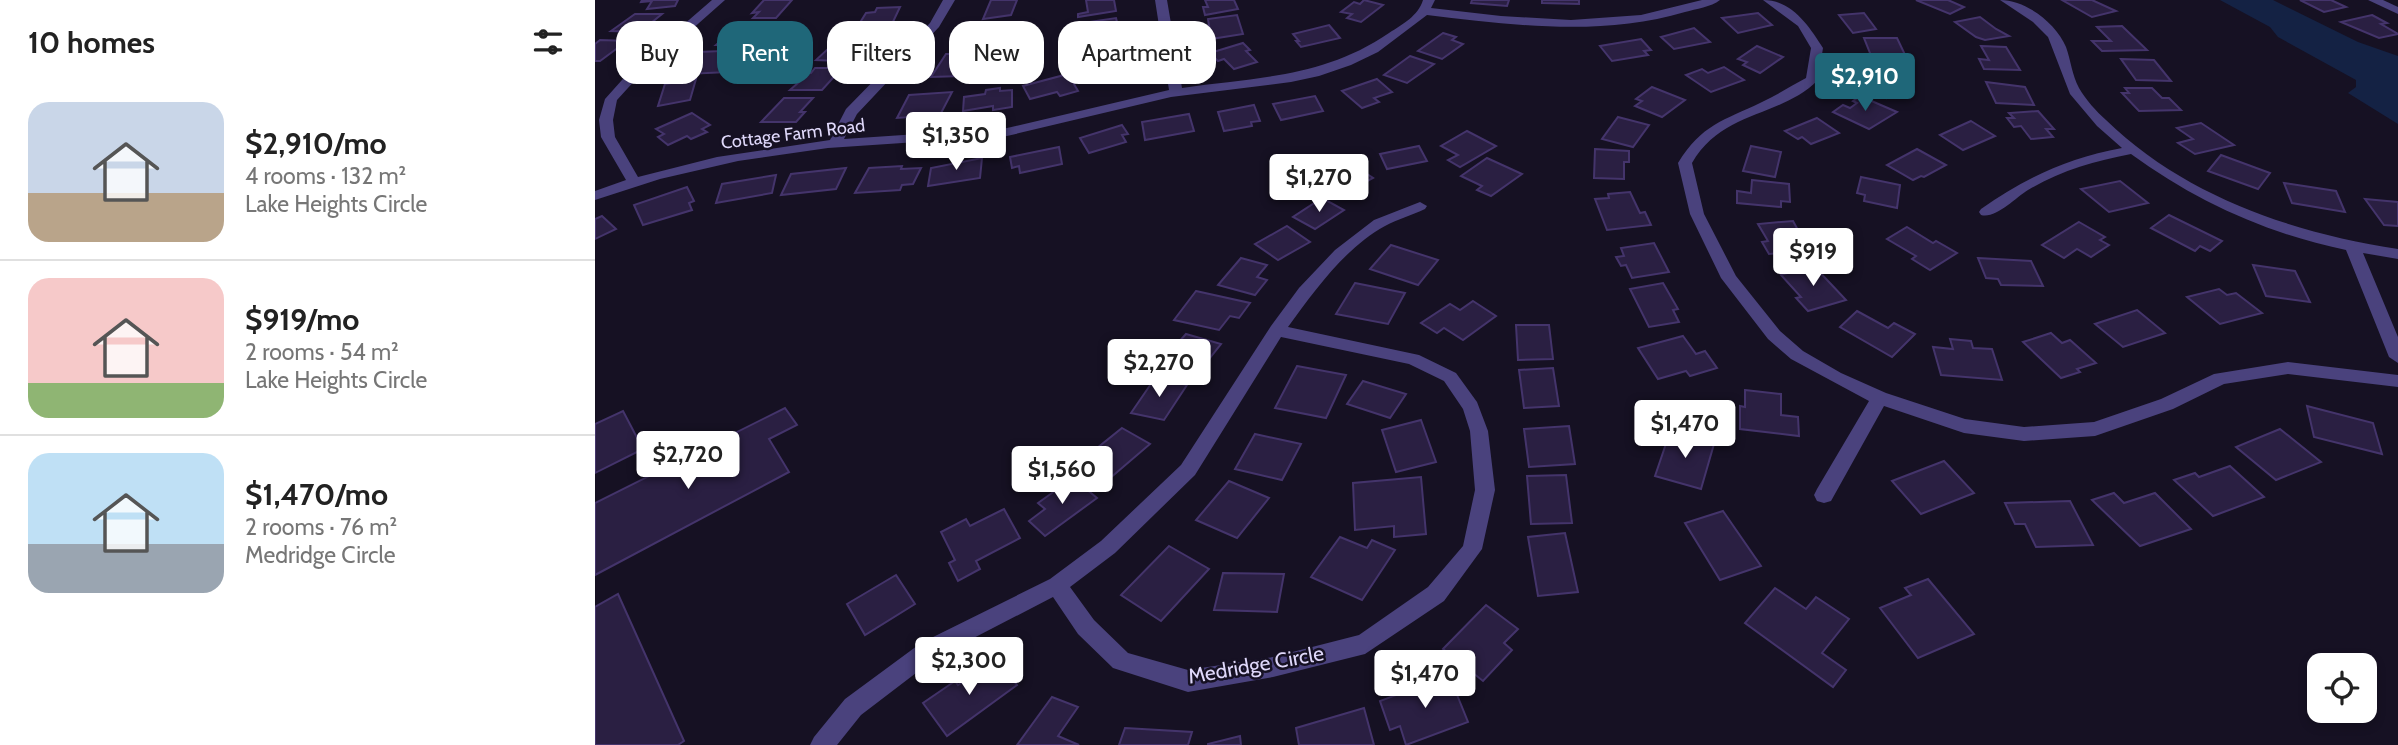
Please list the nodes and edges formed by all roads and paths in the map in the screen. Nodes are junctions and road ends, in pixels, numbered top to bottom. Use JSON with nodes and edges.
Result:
{"nodes":[{"id":1,"x":719,"y":0,"type":"edge"},
{"id":2,"x":949,"y":0,"type":"edge"},
{"id":3,"x":1161,"y":0,"type":"edge"},
{"id":4,"x":1714,"y":0,"type":"edge"},
{"id":5,"x":1769,"y":0,"type":"edge"},
{"id":6,"x":2006,"y":0,"type":"edge"},
{"id":7,"x":2374,"y":0,"type":"edge"},
{"id":8,"x":1427,"y":6,"type":"edge"},
{"id":9,"x":2398,"y":11,"type":"edge"},
{"id":10,"x":1175,"y":92,"type":"junction"},
{"id":11,"x":835,"y":144,"type":"junction"},
{"id":12,"x":2132,"y":150,"type":"junction"},
{"id":13,"x":634,"y":181,"type":"junction"},
{"id":14,"x":595,"y":195,"type":"edge"},
{"id":15,"x":1420,"y":206,"type":"dead end"},
{"id":16,"x":1986,"y":212,"type":"dead end"},
{"id":17,"x":2353,"y":248,"type":"junction"},
{"id":18,"x":2398,"y":254,"type":"edge"},
{"id":19,"x":1277,"y":330,"type":"junction"},
{"id":20,"x":2398,"y":357,"type":"edge"},
{"id":21,"x":2398,"y":381,"type":"edge"},
{"id":22,"x":1880,"y":398,"type":"junction"},
{"id":23,"x":1825,"y":495,"type":"dead end"},
{"id":24,"x":1057,"y":585,"type":"junction"},
{"id":25,"x":822,"y":745,"type":"edge"}],
"edges":[{"from":1,"to":13,"type":"street"},
{"from":2,"to":11,"type":"street"},
{"from":3,"to":10,"type":"street"},
{"from":4,"to":8,"type":"street"},
{"from":5,"to":22,"type":"street"},
{"from":6,"to":12,"type":"street"},
{"from":7,"to":9,"type":"street"},
{"from":8,"to":10,"type":"street","name":"Cottage Farm Road"},
{"from":10,"to":11,"type":"street","name":"Cottage Farm Road"},
{"from":11,"to":13,"type":"street","name":"Cottage Farm Road"},
{"from":12,"to":16,"type":"street"},
{"from":12,"to":17,"type":"street"},
{"from":13,"to":14,"type":"street","name":"Cottage Farm Road"},
{"from":15,"to":19,"type":"street"},
{"from":17,"to":18,"type":"street"},
{"from":17,"to":20,"type":"street"},
{"from":19,"to":24,"type":"street"},
{"from":19,"to":24,"type":"street","name":"Medridge Circle"},
{"from":21,"to":22,"type":"street"},
{"from":22,"to":23,"type":"street"},
{"from":24,"to":25,"type":"street"}]}
